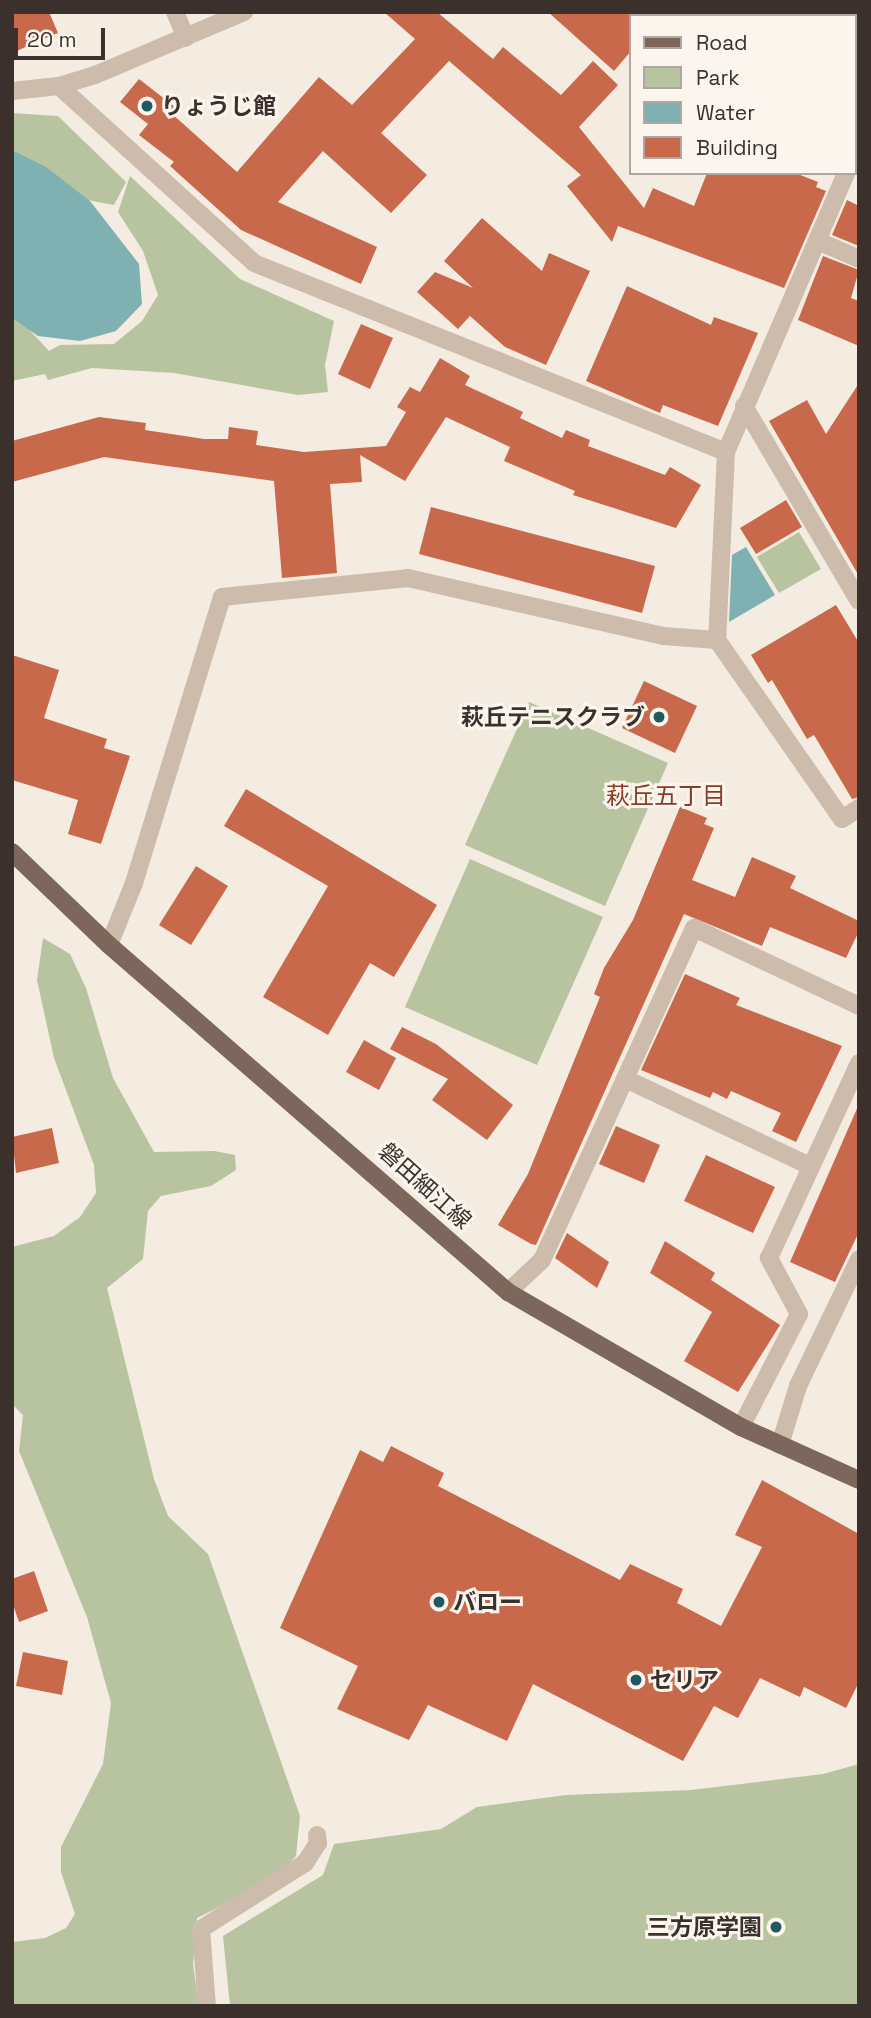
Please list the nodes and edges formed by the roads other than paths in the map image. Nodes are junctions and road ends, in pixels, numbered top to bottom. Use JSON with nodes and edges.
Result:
{"nodes":[{"id":1,"x":175,"y":12,"type":"edge"},
{"id":2,"x":244,"y":12,"type":"edge"},
{"id":3,"x":186,"y":38,"type":"junction"},
{"id":4,"x":59,"y":86,"type":"junction"},
{"id":5,"x":12,"y":91,"type":"edge"},
{"id":6,"x":845,"y":175,"type":"edge"},
{"id":7,"x":818,"y":241,"type":"junction"},
{"id":8,"x":859,"y":259,"type":"edge"},
{"id":9,"x":744,"y":406,"type":"junction"},
{"id":10,"x":726,"y":452,"type":"junction"},
{"id":11,"x":859,"y":601,"type":"edge"},
{"id":12,"x":717,"y":640,"type":"junction"},
{"id":13,"x":859,"y":808,"type":"edge"},
{"id":14,"x":12,"y":852,"type":"edge"},
{"id":15,"x":109,"y":944,"type":"junction"},
{"id":16,"x":859,"y":1006,"type":"edge"},
{"id":17,"x":859,"y":1063,"type":"edge"},
{"id":18,"x":628,"y":1080,"type":"junction"},
{"id":19,"x":810,"y":1166,"type":"junction"},
{"id":20,"x":859,"y":1259,"type":"edge"},
{"id":21,"x":508,"y":1292,"type":"junction"},
{"id":22,"x":741,"y":1427,"type":"junction"},
{"id":23,"x":780,"y":1445,"type":"junction"},
{"id":24,"x":859,"y":1480,"type":"edge"},
{"id":25,"x":317,"y":1835,"type":"dead end"},
{"id":26,"x":207,"y":2006,"type":"edge"}],
"edges":[{"from":1,"to":3,"type":"street"},
{"from":2,"to":3,"type":"street"},
{"from":3,"to":4,"type":"street"},
{"from":4,"to":5,"type":"street"},
{"from":4,"to":10,"type":"street"},
{"from":6,"to":7,"type":"street"},
{"from":7,"to":8,"type":"street"},
{"from":7,"to":9,"type":"street"},
{"from":9,"to":10,"type":"street"},
{"from":9,"to":11,"type":"street"},
{"from":10,"to":12,"type":"street"},
{"from":12,"to":13,"type":"street"},
{"from":12,"to":15,"type":"street"},
{"from":14,"to":15,"type":"main road","name":"磐田細江線"},
{"from":15,"to":21,"type":"main road","name":"磐田細江線"},
{"from":16,"to":18,"type":"street"},
{"from":17,"to":19,"type":"street"},
{"from":18,"to":19,"type":"street"},
{"from":18,"to":21,"type":"street"},
{"from":19,"to":22,"type":"street"},
{"from":20,"to":23,"type":"street"},
{"from":21,"to":22,"type":"main road","name":"磐田細江線"},
{"from":22,"to":23,"type":"main road","name":"磐田細江線"},
{"from":23,"to":24,"type":"main road","name":"磐田細江線"},
{"from":25,"to":26,"type":"street"}]}
